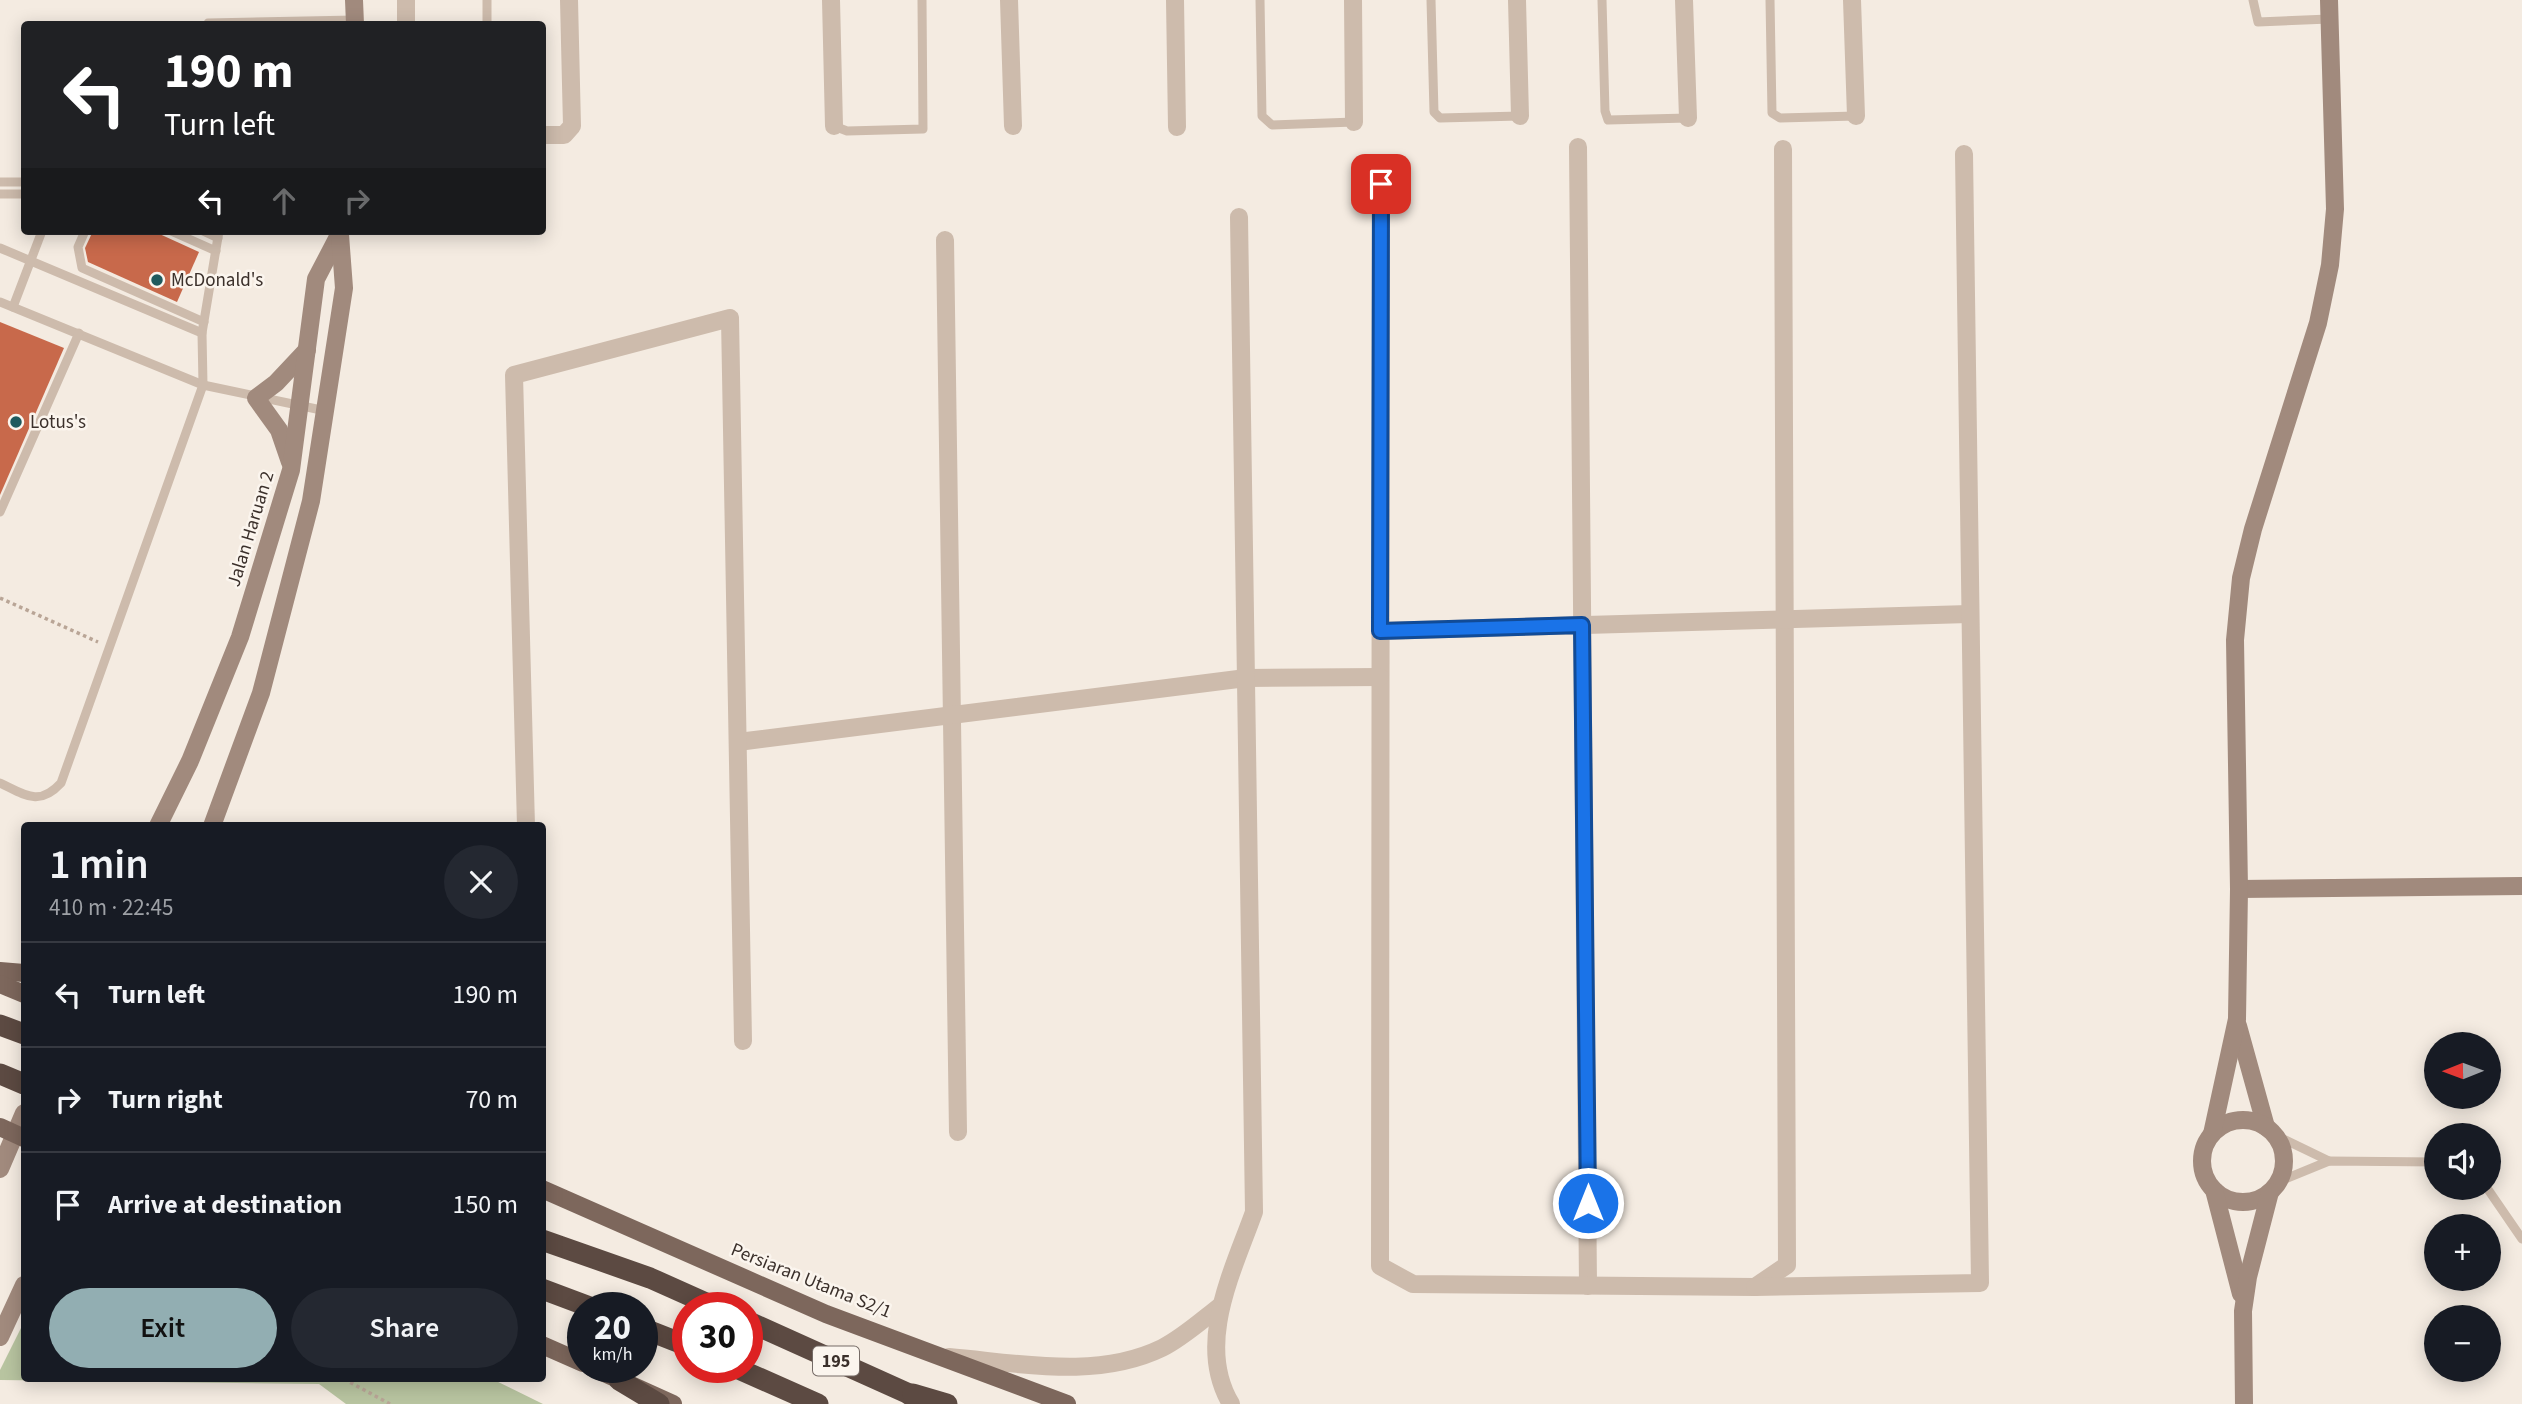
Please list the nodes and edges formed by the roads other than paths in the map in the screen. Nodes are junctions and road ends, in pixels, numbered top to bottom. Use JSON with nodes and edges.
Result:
{"nodes":[{"id":1,"x":354,"y":0,"type":"edge"},
{"id":2,"x":406,"y":0,"type":"edge"},
{"id":3,"x":486,"y":0,"type":"edge"},
{"id":4,"x":569,"y":0,"type":"edge"},
{"id":5,"x":831,"y":0,"type":"edge"},
{"id":6,"x":922,"y":0,"type":"edge"},
{"id":7,"x":1009,"y":0,"type":"edge"},
{"id":8,"x":1175,"y":0,"type":"edge"},
{"id":9,"x":1260,"y":0,"type":"edge"},
{"id":10,"x":1353,"y":0,"type":"edge"},
{"id":11,"x":1431,"y":0,"type":"edge"},
{"id":12,"x":1517,"y":0,"type":"edge"},
{"id":13,"x":1602,"y":0,"type":"edge"},
{"id":14,"x":1684,"y":0,"type":"edge"},
{"id":15,"x":1770,"y":0,"type":"edge"},
{"id":16,"x":1852,"y":0,"type":"edge"},
{"id":17,"x":2253,"y":0,"type":"edge"},
{"id":18,"x":2329,"y":0,"type":"edge"},
{"id":19,"x":2329,"y":19,"type":"junction"},
{"id":20,"x":355,"y":21,"type":"edge"},
{"id":21,"x":406,"y":21,"type":"edge"},
{"id":22,"x":487,"y":21,"type":"edge"},
{"id":23,"x":1520,"y":116,"type":"joint"},
{"id":24,"x":1856,"y":116,"type":"joint"},
{"id":25,"x":1688,"y":118,"type":"joint"},
{"id":26,"x":1354,"y":122,"type":"joint"},
{"id":27,"x":834,"y":126,"type":"joint"},
{"id":28,"x":1013,"y":126,"type":"dead end"},
{"id":29,"x":1177,"y":127,"type":"dead end"},
{"id":30,"x":546,"y":135,"type":"edge"},
{"id":31,"x":1578,"y":147,"type":"dead end"},
{"id":32,"x":1783,"y":149,"type":"dead end"},
{"id":33,"x":1964,"y":153,"type":"dead end"},
{"id":34,"x":0,"y":182,"type":"edge"},
{"id":35,"x":21,"y":182,"type":"edge"},
{"id":36,"x":1381,"y":184,"type":"dead end"},
{"id":37,"x":0,"y":194,"type":"edge"},
{"id":38,"x":21,"y":194,"type":"edge"},
{"id":39,"x":1239,"y":217,"type":"dead end"},
{"id":40,"x":40,"y":235,"type":"edge"},
{"id":41,"x":83,"y":235,"type":"edge"},
{"id":42,"x":180,"y":235,"type":"edge"},
{"id":43,"x":218,"y":235,"type":"edge"},
{"id":44,"x":339,"y":235,"type":"edge"},
{"id":45,"x":340,"y":235,"type":"edge"},
{"id":46,"x":945,"y":240,"type":"dead end"},
{"id":47,"x":0,"y":248,"type":"edge"},
{"id":48,"x":216,"y":251,"type":"junction"},
{"id":49,"x":31,"y":260,"type":"junction"},
{"id":50,"x":0,"y":302,"type":"edge"},
{"id":51,"x":13,"y":307,"type":"junction"},
{"id":52,"x":204,"y":322,"type":"junction"},
{"id":53,"x":79,"y":332,"type":"junction"},
{"id":54,"x":202,"y":333,"type":"junction"},
{"id":55,"x":307,"y":350,"type":"junction"},
{"id":56,"x":203,"y":385,"type":"junction"},
{"id":57,"x":256,"y":398,"type":"junction"},
{"id":58,"x":300,"y":406,"type":"junction"},
{"id":59,"x":327,"y":412,"type":"junction"},
{"id":60,"x":292,"y":470,"type":"junction"},
{"id":61,"x":0,"y":512,"type":"edge"},
{"id":62,"x":1969,"y":614,"type":"junction"},
{"id":63,"x":1785,"y":619,"type":"junction"},
{"id":64,"x":1582,"y":625,"type":"junction"},
{"id":65,"x":1380,"y":631,"type":"junction"},
{"id":66,"x":1380,"y":677,"type":"junction"},
{"id":67,"x":1246,"y":678,"type":"junction"},
{"id":68,"x":952,"y":715,"type":"junction"},
{"id":69,"x":738,"y":742,"type":"junction"},
{"id":70,"x":0,"y":783,"type":"edge"},
{"id":71,"x":160,"y":822,"type":"edge"},
{"id":72,"x":213,"y":822,"type":"edge"},
{"id":73,"x":526,"y":822,"type":"edge"},
{"id":74,"x":2522,"y":886,"type":"edge"},
{"id":75,"x":2239,"y":889,"type":"junction"},
{"id":76,"x":0,"y":971,"type":"edge"},
{"id":77,"x":21,"y":973,"type":"edge"},
{"id":78,"x":0,"y":985,"type":"edge"},
{"id":79,"x":21,"y":993,"type":"edge"},
{"id":80,"x":2237,"y":1019,"type":"junction"},
{"id":81,"x":0,"y":1025,"type":"edge"},
{"id":82,"x":21,"y":1033,"type":"edge"},
{"id":83,"x":743,"y":1041,"type":"dead end"},
{"id":84,"x":0,"y":1074,"type":"edge"},
{"id":85,"x":21,"y":1082,"type":"edge"},
{"id":86,"x":2271,"y":1131,"type":"junction"},
{"id":87,"x":13,"y":1132,"type":"edge"},
{"id":88,"x":958,"y":1132,"type":"dead end"},
{"id":89,"x":2212,"y":1134,"type":"junction"},
{"id":90,"x":2329,"y":1161,"type":"junction"},
{"id":91,"x":2424,"y":1162,"type":"edge"},
{"id":92,"x":0,"y":1169,"type":"edge"},
{"id":93,"x":2274,"y":1187,"type":"junction"},
{"id":94,"x":2214,"y":1190,"type":"junction"},
{"id":95,"x":546,"y":1191,"type":"edge"},
{"id":96,"x":2498,"y":1200,"type":"edge"},
{"id":97,"x":2522,"y":1239,"type":"edge"},
{"id":98,"x":546,"y":1241,"type":"edge"},
{"id":99,"x":1588,"y":1286,"type":"junction"},
{"id":100,"x":1755,"y":1287,"type":"junction"},
{"id":101,"x":546,"y":1290,"type":"edge"},
{"id":102,"x":21,"y":1292,"type":"edge"},
{"id":103,"x":681,"y":1292,"type":"edge"},
{"id":104,"x":567,"y":1298,"type":"edge"},
{"id":105,"x":1219,"y":1307,"type":"junction"},
{"id":106,"x":2243,"y":1311,"type":"junction"},
{"id":107,"x":763,"y":1328,"type":"edge"},
{"id":108,"x":0,"y":1337,"type":"edge"},
{"id":109,"x":546,"y":1347,"type":"edge"},
{"id":110,"x":567,"y":1356,"type":"edge"},
{"id":111,"x":945,"y":1357,"type":"junction"},
{"id":112,"x":763,"y":1380,"type":"edge"},
{"id":113,"x":624,"y":1383,"type":"edge"},
{"id":114,"x":626,"y":1383,"type":"edge"},
{"id":115,"x":916,"y":1398,"type":"edge"},
{"id":116,"x":659,"y":1404,"type":"edge"},
{"id":117,"x":673,"y":1404,"type":"edge"},
{"id":118,"x":818,"y":1404,"type":"edge"},
{"id":119,"x":947,"y":1404,"type":"edge"},
{"id":120,"x":1067,"y":1404,"type":"edge"},
{"id":121,"x":1231,"y":1404,"type":"edge"},
{"id":122,"x":2244,"y":1404,"type":"edge"}],
"edges":[{"from":1,"to":20,"type":"street"},
{"from":2,"to":21,"type":"street"},
{"from":3,"to":22,"type":"lane"},
{"from":4,"to":30,"type":"street"},
{"from":5,"to":27,"type":"street"},
{"from":6,"to":27,"type":"lane"},
{"from":7,"to":28,"type":"street"},
{"from":8,"to":29,"type":"street"},
{"from":9,"to":26,"type":"lane"},
{"from":10,"to":26,"type":"street"},
{"from":11,"to":23,"type":"lane"},
{"from":12,"to":23,"type":"street"},
{"from":13,"to":25,"type":"lane"},
{"from":14,"to":25,"type":"street"},
{"from":15,"to":24,"type":"lane"},
{"from":16,"to":24,"type":"street"},
{"from":17,"to":19,"type":"lane"},
{"from":18,"to":19,"type":"street"},
{"from":19,"to":75,"type":"street"},
{"from":31,"to":64,"type":"street"},
{"from":32,"to":63,"type":"street"},
{"from":33,"to":62,"type":"street"},
{"from":34,"to":35,"type":"lane"},
{"from":36,"to":65,"type":"street"},
{"from":37,"to":38,"type":"lane"},
{"from":39,"to":67,"type":"street"},
{"from":40,"to":49,"type":"lane"},
{"from":41,"to":52,"type":"lane"},
{"from":42,"to":48,"type":"lane"},
{"from":43,"to":48,"type":"lane"},
{"from":44,"to":55,"type":"street","name":"Jalan Haruan 2"},
{"from":45,"to":59,"type":"street","name":"Jalan Haruan 2"},
{"from":46,"to":68,"type":"street"},
{"from":47,"to":49,"type":"lane"},
{"from":48,"to":52,"type":"lane"},
{"from":49,"to":51,"type":"lane"},
{"from":49,"to":54,"type":"lane"},
{"from":50,"to":51,"type":"lane"},
{"from":51,"to":53,"type":"lane"},
{"from":52,"to":54,"type":"lane"},
{"from":53,"to":56,"type":"lane"},
{"from":53,"to":61,"type":"lane"},
{"from":54,"to":56,"type":"lane"},
{"from":55,"to":57,"type":"street"},
{"from":55,"to":58,"type":"street","name":"Jalan Haruan 2"},
{"from":56,"to":57,"type":"lane"},
{"from":56,"to":70,"type":"lane"},
{"from":57,"to":58,"type":"lane"},
{"from":57,"to":60,"type":"street"},
{"from":58,"to":59,"type":"lane"},
{"from":58,"to":60,"type":"street","name":"Jalan Haruan 2"},
{"from":59,"to":72,"type":"street","name":"Jalan Haruan 2"},
{"from":60,"to":71,"type":"street","name":"Jalan Haruan 2"},
{"from":62,"to":63,"type":"street"},
{"from":62,"to":100,"type":"street"},
{"from":63,"to":64,"type":"street"},
{"from":63,"to":100,"type":"street"},
{"from":64,"to":65,"type":"street"},
{"from":64,"to":99,"type":"street"},
{"from":65,"to":66,"type":"street"},
{"from":66,"to":67,"type":"street"},
{"from":66,"to":99,"type":"street"},
{"from":67,"to":68,"type":"street"},
{"from":67,"to":105,"type":"street"},
{"from":68,"to":69,"type":"street"},
{"from":68,"to":88,"type":"street"},
{"from":69,"to":73,"type":"street"},
{"from":69,"to":83,"type":"street"},
{"from":74,"to":75,"type":"street"},
{"from":75,"to":80,"type":"street"},
{"from":76,"to":77,"type":"main road"},
{"from":78,"to":79,"type":"main road"},
{"from":80,"to":86,"type":"street"},
{"from":80,"to":89,"type":"street"},
{"from":81,"to":82,"type":"highway"},
{"from":84,"to":85,"type":"highway"},
{"from":86,"to":89,"type":"street"},
{"from":86,"to":90,"type":"lane"},
{"from":86,"to":93,"type":"street"},
{"from":87,"to":92,"type":"street"},
{"from":89,"to":94,"type":"street"},
{"from":90,"to":91,"type":"lane"},
{"from":90,"to":93,"type":"lane"},
{"from":93,"to":94,"type":"street"},
{"from":93,"to":106,"type":"street"},
{"from":94,"to":106,"type":"street"},
{"from":95,"to":111,"type":"main road","name":"Persiaran Utama S2/1"},
{"from":96,"to":97,"type":"lane"},
{"from":98,"to":103,"type":"highway"},
{"from":99,"to":100,"type":"street"},
{"from":101,"to":104,"type":"highway"},
{"from":102,"to":108,"type":"street"},
{"from":105,"to":111,"type":"street"},
{"from":105,"to":121,"type":"street"},
{"from":106,"to":122,"type":"street"},
{"from":107,"to":115,"type":"highway","number":"195"},
{"from":109,"to":110,"type":"main road"},
{"from":111,"to":120,"type":"main road","name":"Persiaran Utama S2/1"},
{"from":112,"to":118,"type":"highway","number":"195"},
{"from":113,"to":116,"type":"highway"},
{"from":114,"to":117,"type":"main road"},
{"from":115,"to":119,"type":"highway"}]}
